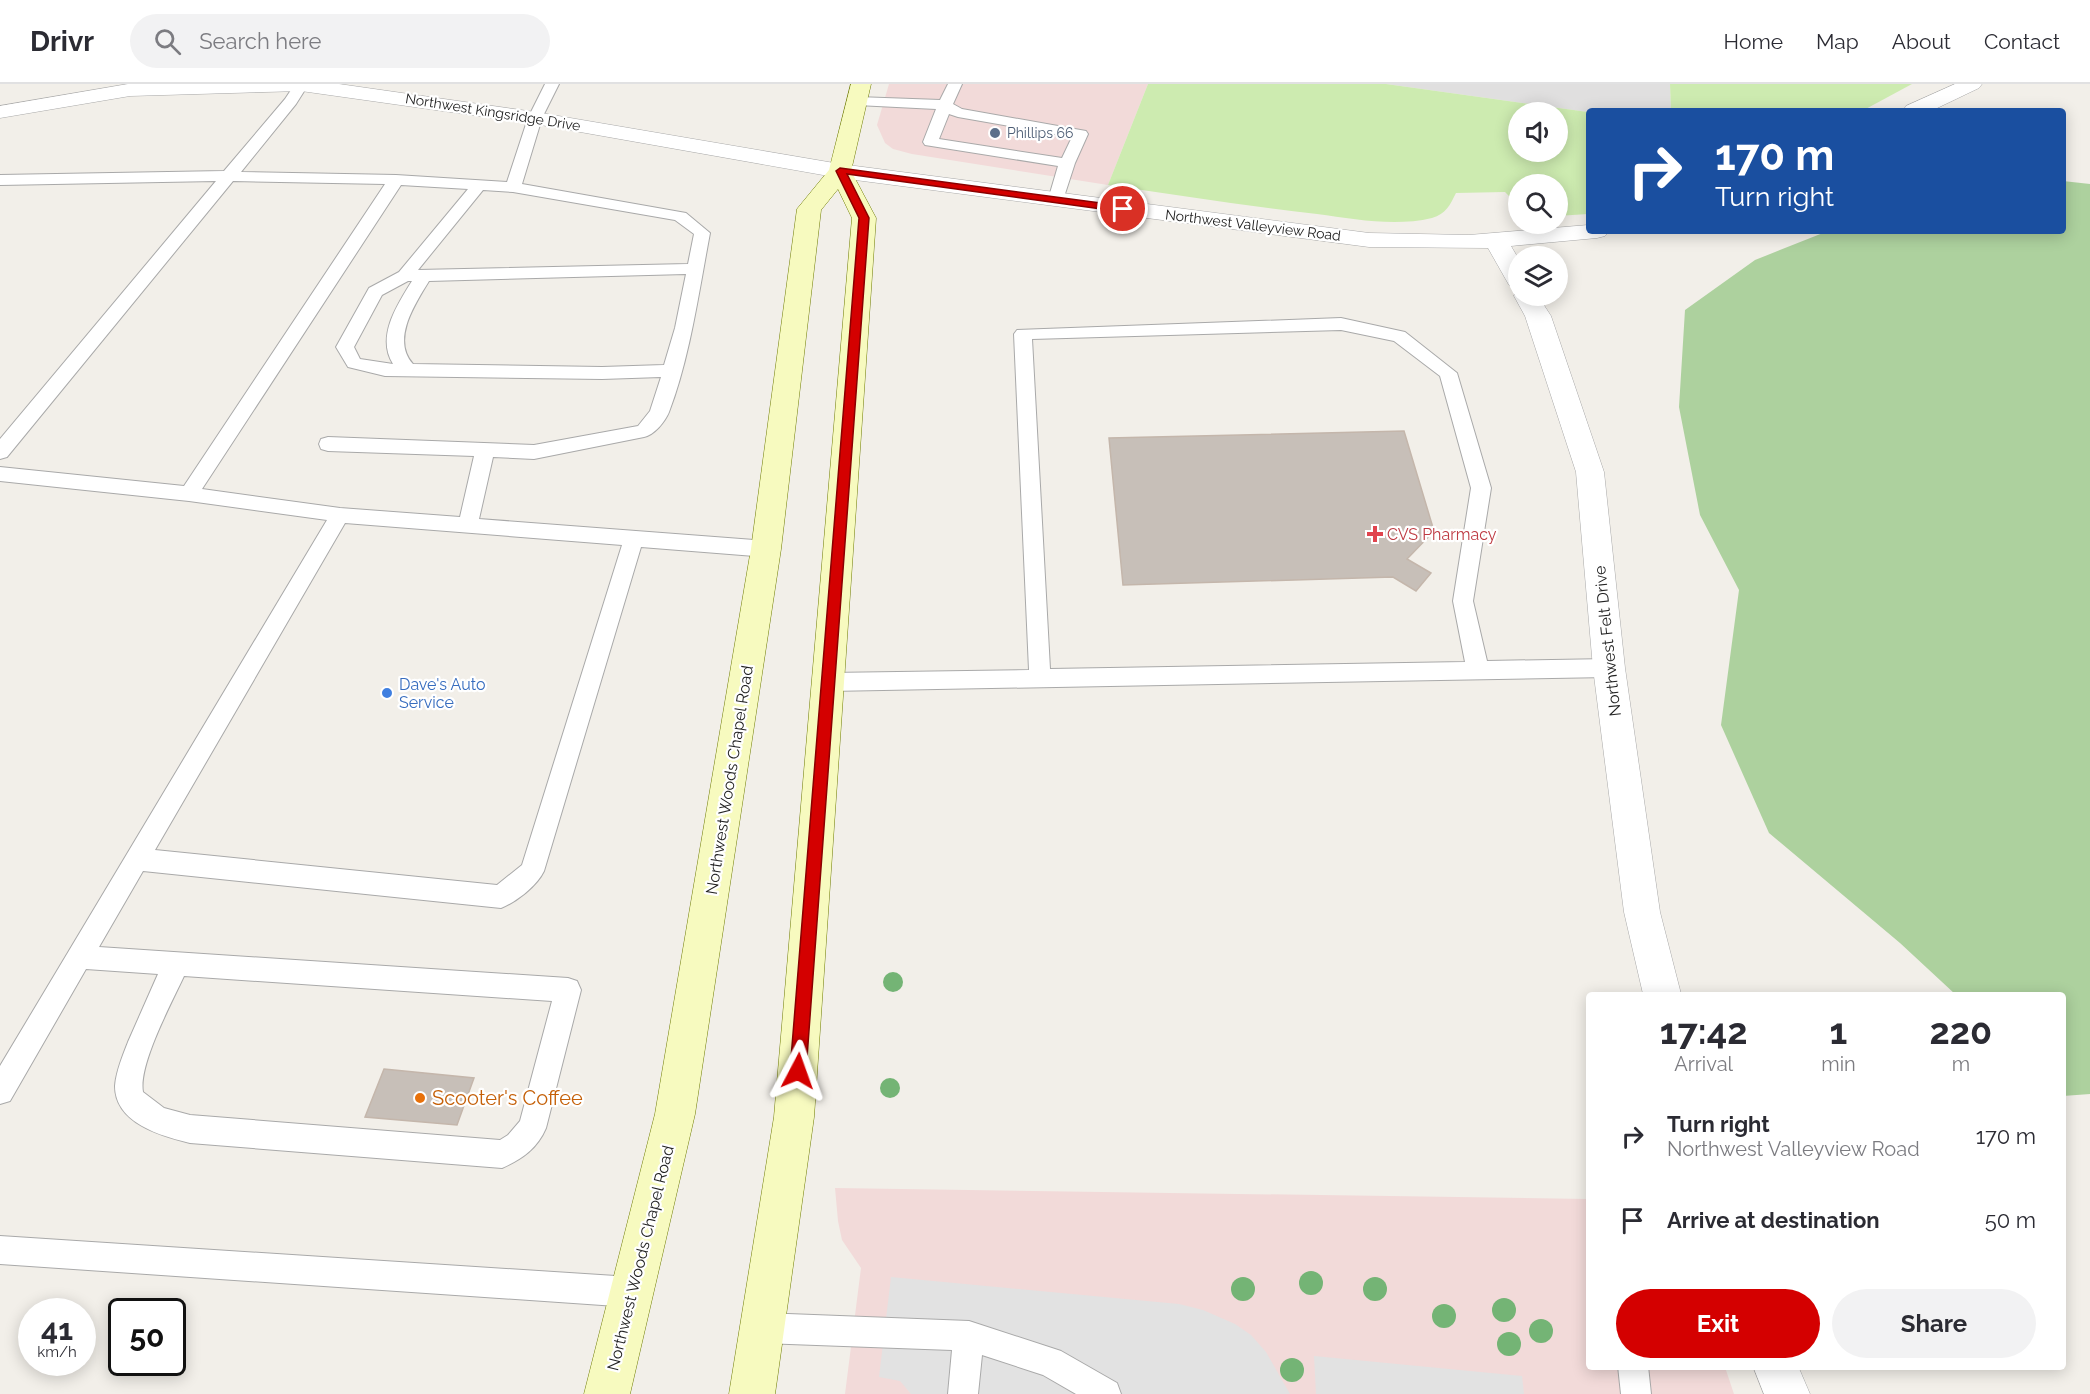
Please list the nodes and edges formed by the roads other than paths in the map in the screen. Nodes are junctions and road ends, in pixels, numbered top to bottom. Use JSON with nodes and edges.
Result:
{"nodes":[{"id":1,"x":552,"y":84,"type":"edge"},
{"id":2,"x":955,"y":84,"type":"edge"},
{"id":3,"x":1972,"y":84,"type":"edge"},
{"id":4,"x":301,"y":86,"type":"junction"},
{"id":5,"x":144,"y":87,"type":"edge"},
{"id":6,"x":337,"y":87,"type":"edge"},
{"id":7,"x":859,"y":92,"type":"edge"},
{"id":8,"x":945,"y":105,"type":"junction"},
{"id":9,"x":1920,"y":108,"type":"edge"},
{"id":10,"x":0,"y":112,"type":"edge"},
{"id":11,"x":535,"y":118,"type":"junction"},
{"id":12,"x":1068,"y":163,"type":"junction"},
{"id":13,"x":840,"y":171,"type":"junction"},
{"id":14,"x":228,"y":176,"type":"junction"},
{"id":15,"x":0,"y":180,"type":"edge"},
{"id":16,"x":396,"y":180,"type":"junction"},
{"id":17,"x":479,"y":185,"type":"junction"},
{"id":18,"x":513,"y":188,"type":"junction"},
{"id":19,"x":1056,"y":200,"type":"junction"},
{"id":20,"x":1586,"y":232,"type":"edge"},
{"id":21,"x":1496,"y":240,"type":"junction"},
{"id":22,"x":1508,"y":262,"type":"edge"},
{"id":23,"x":695,"y":269,"type":"junction"},
{"id":24,"x":414,"y":276,"type":"junction"},
{"id":25,"x":1532,"y":306,"type":"edge"},
{"id":26,"x":408,"y":370,"type":"junction"},
{"id":27,"x":671,"y":371,"type":"junction"},
{"id":28,"x":328,"y":444,"type":"dead end"},
{"id":29,"x":485,"y":450,"type":"junction"},
{"id":30,"x":0,"y":452,"type":"edge"},
{"id":31,"x":0,"y":474,"type":"edge"},
{"id":32,"x":189,"y":494,"type":"junction"},
{"id":33,"x":340,"y":514,"type":"junction"},
{"id":34,"x":468,"y":525,"type":"junction"},
{"id":35,"x":634,"y":538,"type":"junction"},
{"id":36,"x":766,"y":549,"type":"junction"},
{"id":37,"x":1609,"y":668,"type":"junction"},
{"id":38,"x":1478,"y":670,"type":"junction"},
{"id":39,"x":1040,"y":679,"type":"junction"},
{"id":40,"x":829,"y":682,"type":"junction"},
{"id":41,"x":135,"y":859,"type":"junction"},
{"id":42,"x":78,"y":957,"type":"junction"},
{"id":43,"x":176,"y":965,"type":"junction"},
{"id":44,"x":1662,"y":992,"type":"edge"},
{"id":45,"x":0,"y":1091,"type":"edge"},
{"id":46,"x":0,"y":1250,"type":"edge"},
{"id":47,"x":631,"y":1292,"type":"junction"},
{"id":48,"x":762,"y":1328,"type":"junction"},
{"id":49,"x":969,"y":1336,"type":"junction"},
{"id":50,"x":1633,"y":1370,"type":"edge"},
{"id":51,"x":1777,"y":1370,"type":"edge"},
{"id":52,"x":607,"y":1394,"type":"edge"},
{"id":53,"x":752,"y":1394,"type":"edge"},
{"id":54,"x":963,"y":1394,"type":"edge"},
{"id":55,"x":1106,"y":1394,"type":"edge"},
{"id":56,"x":1636,"y":1394,"type":"edge"},
{"id":57,"x":1787,"y":1394,"type":"edge"}],
"edges":[{"from":1,"to":11,"type":"lane"},
{"from":2,"to":8,"type":"lane"},
{"from":3,"to":9,"type":"street"},
{"from":4,"to":5,"type":"street","name":"Northwest Kingsridge Drive"},
{"from":4,"to":6,"type":"street","name":"Northwest Kingsridge Drive"},
{"from":4,"to":14,"type":"lane"},
{"from":5,"to":10,"type":"street","name":"Northwest Kingsridge Drive"},
{"from":6,"to":11,"type":"street","name":"Northwest Kingsridge Drive"},
{"from":7,"to":8,"type":"lane"},
{"from":7,"to":13,"type":"main road","name":"Northwest Woods Chapel Road"},
{"from":8,"to":12,"type":"lane"},
{"from":8,"to":12,"type":"lane"},
{"from":11,"to":13,"type":"street","name":"Northwest Kingsridge Drive"},
{"from":11,"to":18,"type":"lane"},
{"from":12,"to":19,"type":"lane"},
{"from":13,"to":19,"type":"street","name":"Northwest Valleyview Road"},
{"from":13,"to":36,"type":"main road","name":"Northwest Woods Chapel Road"},
{"from":13,"to":40,"type":"main road"},
{"from":14,"to":15,"type":"lane"},
{"from":14,"to":16,"type":"lane"},
{"from":14,"to":30,"type":"lane"},
{"from":16,"to":17,"type":"lane"},
{"from":16,"to":32,"type":"lane"},
{"from":17,"to":18,"type":"lane"},
{"from":17,"to":24,"type":"lane"},
{"from":18,"to":23,"type":"lane"},
{"from":19,"to":21,"type":"street","name":"Northwest Valleyview Road"},
{"from":20,"to":21,"type":"street","name":"Northwest Valleyview Road"},
{"from":21,"to":22,"type":"street"},
{"from":23,"to":24,"type":"lane"},
{"from":23,"to":27,"type":"lane"},
{"from":24,"to":26,"type":"lane"},
{"from":24,"to":26,"type":"lane"},
{"from":25,"to":37,"type":"street","name":"Northwest Felt Drive"},
{"from":26,"to":27,"type":"lane"},
{"from":27,"to":29,"type":"lane"},
{"from":28,"to":29,"type":"lane"},
{"from":29,"to":34,"type":"lane"},
{"from":31,"to":32,"type":"lane"},
{"from":32,"to":33,"type":"lane"},
{"from":33,"to":34,"type":"lane"},
{"from":33,"to":41,"type":"lane"},
{"from":34,"to":35,"type":"lane"},
{"from":35,"to":36,"type":"lane"},
{"from":35,"to":41,"type":"lane"},
{"from":36,"to":47,"type":"main road","name":"Northwest Woods Chapel Road"},
{"from":37,"to":38,"type":"lane"},
{"from":37,"to":44,"type":"street","name":"Northwest Felt Drive"},
{"from":38,"to":39,"type":"lane"},
{"from":38,"to":39,"type":"lane"},
{"from":39,"to":40,"type":"lane"},
{"from":40,"to":48,"type":"main road"},
{"from":41,"to":42,"type":"lane"},
{"from":42,"to":43,"type":"lane"},
{"from":42,"to":45,"type":"lane"},
{"from":43,"to":43,"type":"lane"},
{"from":46,"to":47,"type":"lane"},
{"from":47,"to":52,"type":"main road","name":"Northwest Woods Chapel Road"},
{"from":48,"to":49,"type":"lane"},
{"from":48,"to":53,"type":"main road"},
{"from":49,"to":54,"type":"lane"},
{"from":49,"to":55,"type":"lane"},
{"from":50,"to":56,"type":"lane"},
{"from":51,"to":57,"type":"street"}]}
